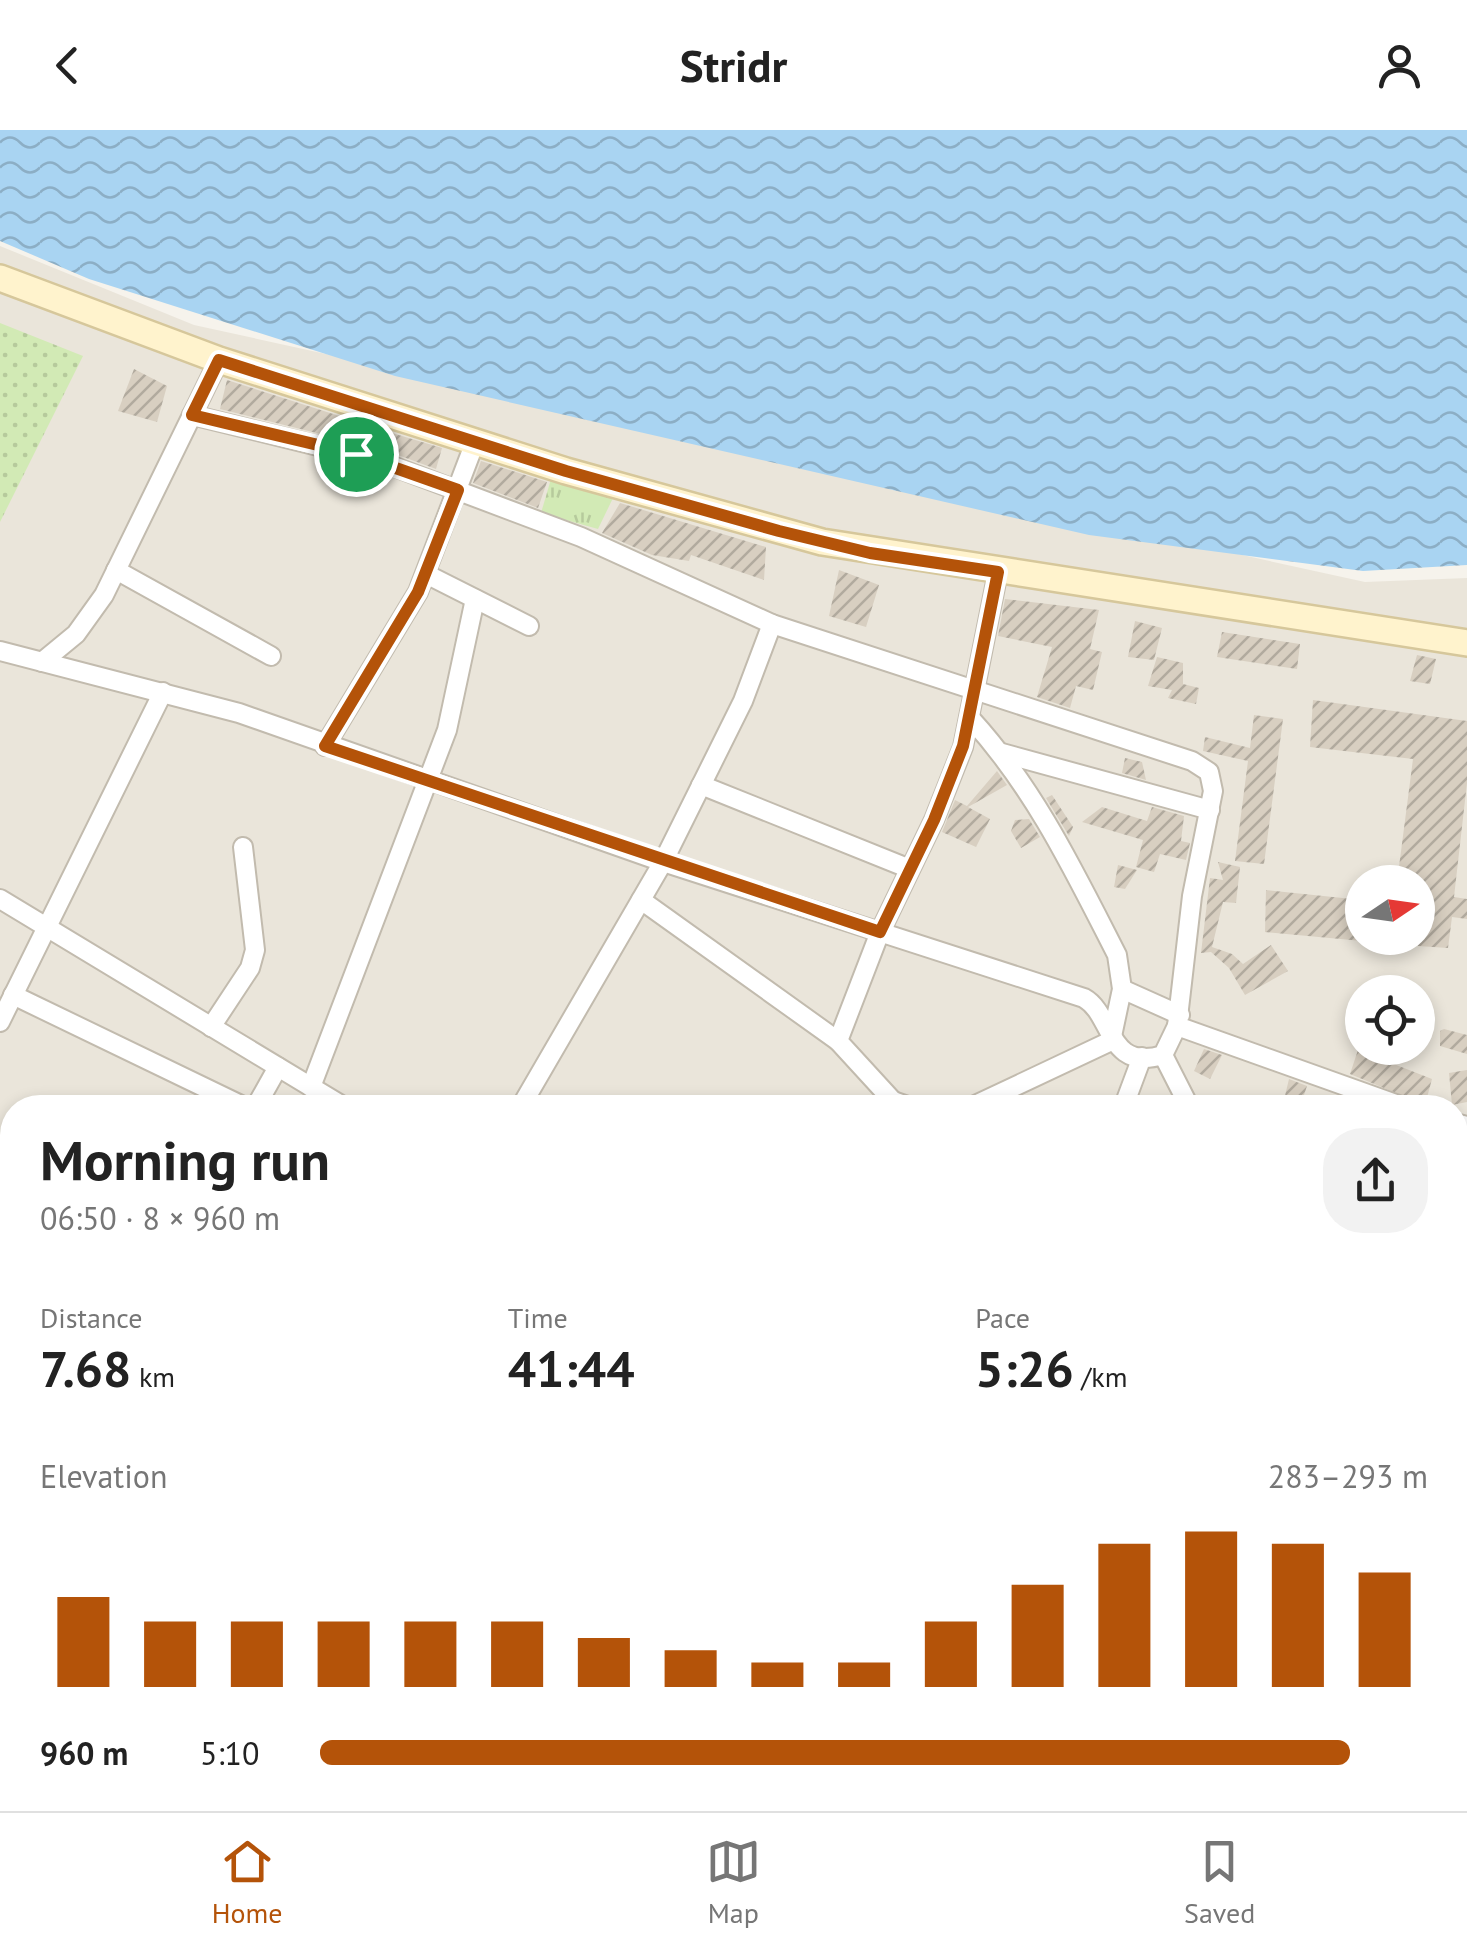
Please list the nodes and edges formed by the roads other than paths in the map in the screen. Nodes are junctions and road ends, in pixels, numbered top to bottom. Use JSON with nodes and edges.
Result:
{"nodes":[{"id":1,"x":0,"y":278,"type":"edge"},
{"id":2,"x":219,"y":360,"type":"junction"},
{"id":3,"x":192,"y":415,"type":"junction"},
{"id":4,"x":475,"y":442,"type":"junction"},
{"id":5,"x":458,"y":490,"type":"junction"},
{"id":6,"x":116,"y":570,"type":"junction"},
{"id":7,"x":998,"y":572,"type":"junction"},
{"id":8,"x":426,"y":574,"type":"junction"},
{"id":9,"x":475,"y":599,"type":"junction"},
{"id":10,"x":772,"y":624,"type":"junction"},
{"id":11,"x":529,"y":626,"type":"dead end"},
{"id":12,"x":1467,"y":643,"type":"edge"},
{"id":13,"x":0,"y":651,"type":"edge"},
{"id":14,"x":271,"y":656,"type":"dead end"},
{"id":15,"x":42,"y":662,"type":"junction"},
{"id":16,"x":975,"y":691,"type":"junction"},
{"id":17,"x":162,"y":692,"type":"junction"},
{"id":18,"x":971,"y":719,"type":"junction"},
{"id":19,"x":325,"y":746,"type":"junction"},
{"id":20,"x":1001,"y":753,"type":"junction"},
{"id":21,"x":430,"y":780,"type":"junction"},
{"id":22,"x":701,"y":785,"type":"junction"},
{"id":23,"x":1210,"y":810,"type":"junction"},
{"id":24,"x":243,"y":846,"type":"dead end"},
{"id":25,"x":663,"y":862,"type":"junction"},
{"id":26,"x":910,"y":869,"type":"junction"},
{"id":27,"x":0,"y":899,"type":"edge"},
{"id":28,"x":641,"y":900,"type":"junction"},
{"id":29,"x":45,"y":928,"type":"junction"},
{"id":30,"x":880,"y":932,"type":"junction"},
{"id":31,"x":1122,"y":990,"type":"junction"},
{"id":32,"x":13,"y":995,"type":"junction"},
{"id":33,"x":1178,"y":1020,"type":"junction"},
{"id":34,"x":0,"y":1022,"type":"edge"},
{"id":35,"x":212,"y":1027,"type":"junction"},
{"id":36,"x":838,"y":1040,"type":"junction"},
{"id":37,"x":1111,"y":1041,"type":"junction"},
{"id":38,"x":1163,"y":1055,"type":"junction"},
{"id":39,"x":1142,"y":1057,"type":"junction"},
{"id":40,"x":278,"y":1067,"type":"junction"},
{"id":41,"x":311,"y":1087,"type":"junction"},
{"id":42,"x":219,"y":1095,"type":"edge"},
{"id":43,"x":262,"y":1095,"type":"edge"},
{"id":44,"x":324,"y":1095,"type":"edge"},
{"id":45,"x":528,"y":1095,"type":"edge"},
{"id":46,"x":879,"y":1095,"type":"edge"},
{"id":47,"x":996,"y":1095,"type":"edge"},
{"id":48,"x":1128,"y":1095,"type":"edge"},
{"id":49,"x":1183,"y":1095,"type":"edge"},
{"id":50,"x":1373,"y":1095,"type":"edge"}],
"edges":[{"from":1,"to":2,"type":"street"},
{"from":2,"to":3,"type":"street"},
{"from":2,"to":4,"type":"street"},
{"from":3,"to":5,"type":"street"},
{"from":3,"to":6,"type":"street"},
{"from":4,"to":5,"type":"street"},
{"from":4,"to":7,"type":"street"},
{"from":5,"to":8,"type":"street"},
{"from":5,"to":10,"type":"street"},
{"from":6,"to":14,"type":"street"},
{"from":6,"to":15,"type":"street"},
{"from":7,"to":12,"type":"street"},
{"from":7,"to":16,"type":"street"},
{"from":8,"to":9,"type":"street"},
{"from":8,"to":19,"type":"street"},
{"from":9,"to":11,"type":"street"},
{"from":9,"to":21,"type":"street"},
{"from":10,"to":16,"type":"street"},
{"from":10,"to":22,"type":"street"},
{"from":13,"to":15,"type":"street"},
{"from":15,"to":17,"type":"street"},
{"from":16,"to":18,"type":"street"},
{"from":16,"to":23,"type":"street"},
{"from":17,"to":19,"type":"street"},
{"from":17,"to":29,"type":"street"},
{"from":18,"to":20,"type":"street"},
{"from":18,"to":26,"type":"street"},
{"from":19,"to":21,"type":"street"},
{"from":20,"to":23,"type":"street"},
{"from":20,"to":31,"type":"street"},
{"from":21,"to":25,"type":"street"},
{"from":21,"to":41,"type":"street"},
{"from":22,"to":25,"type":"street"},
{"from":22,"to":26,"type":"street"},
{"from":23,"to":33,"type":"street"},
{"from":24,"to":35,"type":"street"},
{"from":25,"to":28,"type":"street"},
{"from":25,"to":30,"type":"street"},
{"from":26,"to":30,"type":"street"},
{"from":27,"to":29,"type":"street"},
{"from":28,"to":36,"type":"street"},
{"from":28,"to":45,"type":"street"},
{"from":29,"to":32,"type":"street"},
{"from":29,"to":35,"type":"street"},
{"from":30,"to":36,"type":"street"},
{"from":30,"to":37,"type":"street"},
{"from":31,"to":33,"type":"street"},
{"from":31,"to":37,"type":"street"},
{"from":32,"to":34,"type":"street"},
{"from":32,"to":42,"type":"street"},
{"from":33,"to":38,"type":"street"},
{"from":33,"to":50,"type":"street"},
{"from":35,"to":40,"type":"street"},
{"from":36,"to":46,"type":"street"},
{"from":37,"to":39,"type":"street"},
{"from":37,"to":47,"type":"street"},
{"from":38,"to":39,"type":"street"},
{"from":38,"to":49,"type":"street"},
{"from":39,"to":48,"type":"street"},
{"from":40,"to":41,"type":"street"},
{"from":40,"to":43,"type":"street"},
{"from":41,"to":44,"type":"street"}]}
